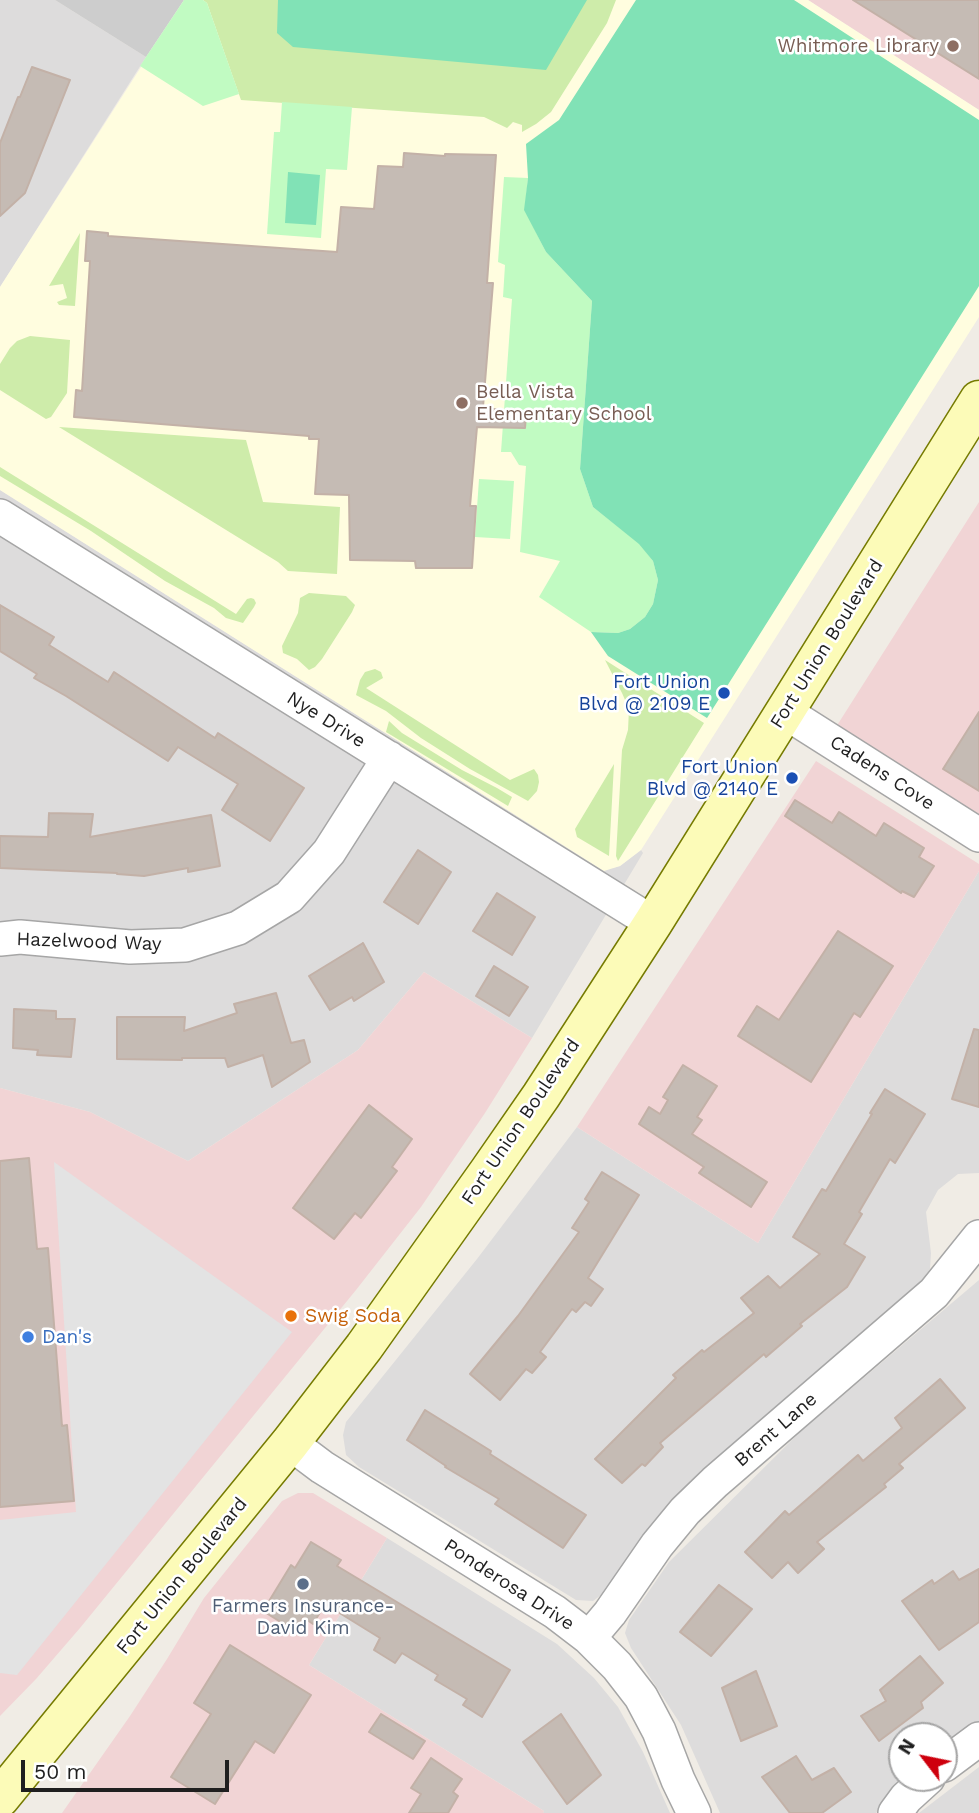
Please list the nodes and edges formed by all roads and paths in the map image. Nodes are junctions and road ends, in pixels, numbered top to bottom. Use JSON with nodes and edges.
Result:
{"nodes":[{"id":1,"x":979,"y":400,"type":"edge"},
{"id":2,"x":0,"y":516,"type":"edge"},
{"id":3,"x":785,"y":712,"type":"junction"},
{"id":4,"x":389,"y":758,"type":"junction"},
{"id":5,"x":979,"y":835,"type":"edge"},
{"id":6,"x":653,"y":923,"type":"junction"},
{"id":7,"x":0,"y":939,"type":"edge"},
{"id":8,"x":979,"y":1237,"type":"edge"},
{"id":9,"x":290,"y":1443,"type":"junction"},
{"id":10,"x":589,"y":1638,"type":"junction"},
{"id":11,"x":979,"y":1739,"type":"edge"},
{"id":12,"x":958,"y":1755,"type":"edge"},
{"id":13,"x":913,"y":1792,"type":"edge"},
{"id":14,"x":0,"y":1798,"type":"edge"},
{"id":15,"x":694,"y":1813,"type":"edge"},
{"id":16,"x":895,"y":1813,"type":"edge"}],
"edges":[{"from":1,"to":3,"type":"main road","name":"Fort Union Boulevard"},
{"from":2,"to":4,"type":"street","name":"Nye Drive"},
{"from":3,"to":5,"type":"street","name":"Cadens Cove"},
{"from":3,"to":6,"type":"main road","name":"Fort Union Boulevard"},
{"from":4,"to":6,"type":"street","name":"Nye Drive"},
{"from":4,"to":7,"type":"street","name":"Hazelwood Way"},
{"from":6,"to":9,"type":"main road","name":"Fort Union Boulevard"},
{"from":8,"to":10,"type":"street","name":"Brent Lane"},
{"from":9,"to":10,"type":"street","name":"Ponderosa Drive"},
{"from":9,"to":14,"type":"main road","name":"Fort Union Boulevard"},
{"from":10,"to":15,"type":"street","name":"Ponderosa Drive"},
{"from":11,"to":12,"type":"street"},
{"from":13,"to":16,"type":"street"}]}
